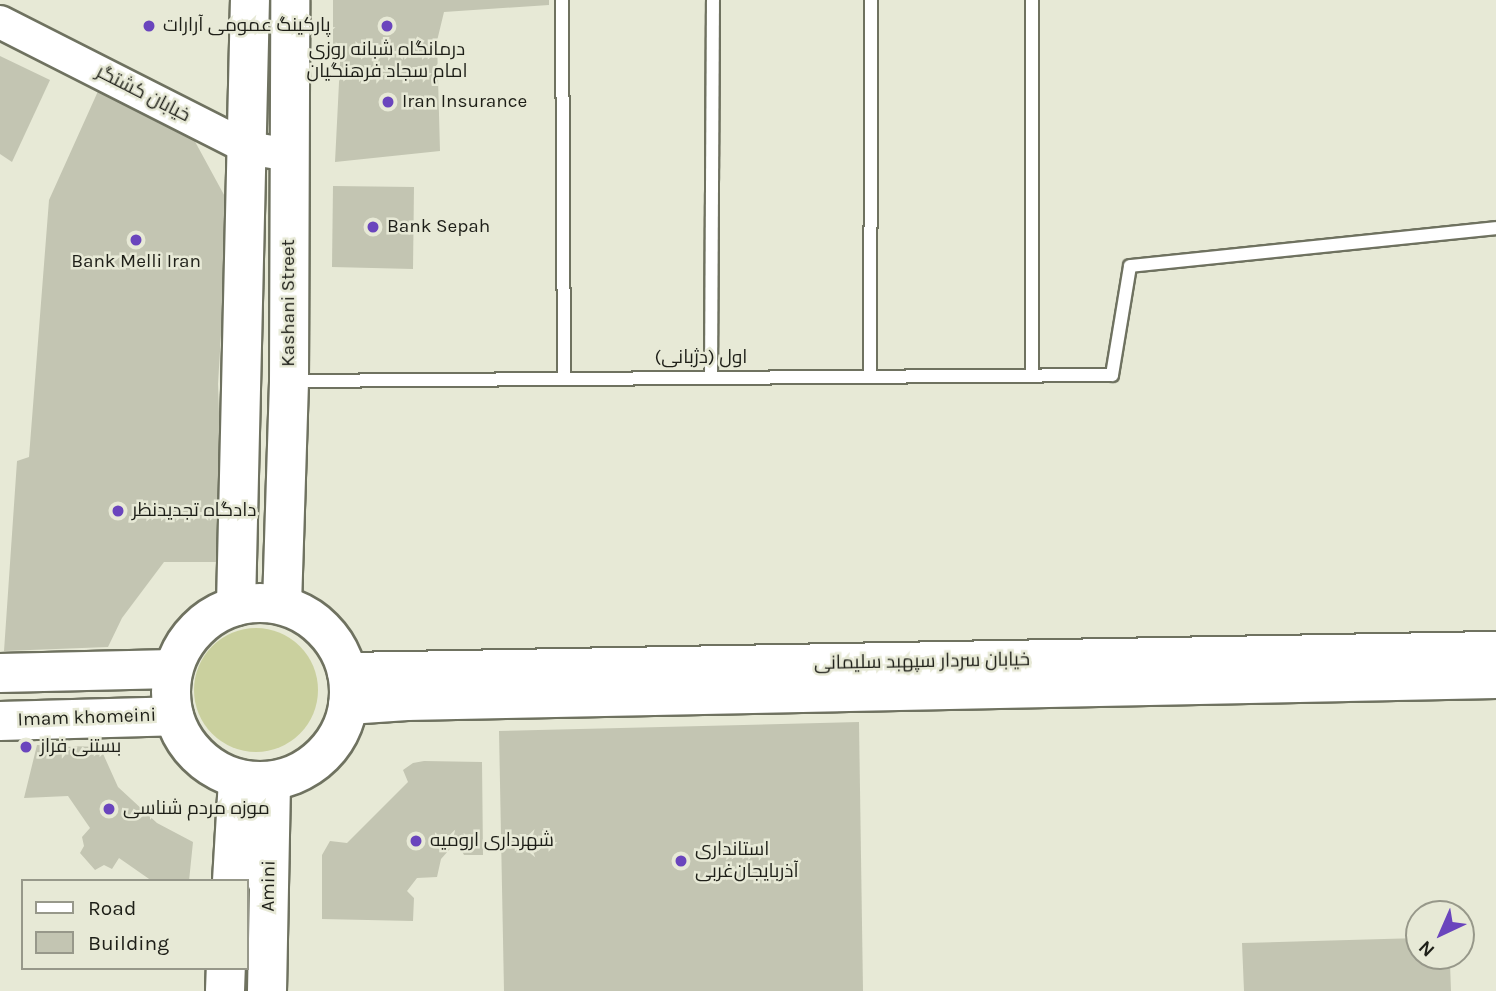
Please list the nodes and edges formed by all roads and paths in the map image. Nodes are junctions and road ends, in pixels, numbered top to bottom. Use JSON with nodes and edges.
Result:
{"nodes":[{"id":1,"x":250,"y":0,"type":"edge"},
{"id":2,"x":290,"y":0,"type":"edge"},
{"id":3,"x":562,"y":0,"type":"edge"},
{"id":4,"x":713,"y":0,"type":"edge"},
{"id":5,"x":871,"y":0,"type":"edge"},
{"id":6,"x":1032,"y":0,"type":"edge"},
{"id":7,"x":0,"y":22,"type":"edge"},
{"id":8,"x":248,"y":148,"type":"junction"},
{"id":9,"x":289,"y":155,"type":"junction"},
{"id":10,"x":1496,"y":228,"type":"edge"},
{"id":11,"x":1032,"y":375,"type":"junction"},
{"id":12,"x":870,"y":376,"type":"junction"},
{"id":13,"x":710,"y":377,"type":"junction"},
{"id":14,"x":564,"y":378,"type":"junction"},
{"id":15,"x":289,"y":381,"type":"junction"},
{"id":16,"x":282,"y":605,"type":"junction"},
{"id":17,"x":236,"y":606,"type":"junction"},
{"id":18,"x":1496,"y":652,"type":"edge"},
{"id":19,"x":173,"y":669,"type":"junction"},
{"id":20,"x":0,"y":673,"type":"edge"},
{"id":21,"x":1496,"y":679,"type":"edge"},
{"id":22,"x":348,"y":689,"type":"junction"},
{"id":23,"x":174,"y":716,"type":"junction"},
{"id":24,"x":0,"y":721,"type":"edge"},
{"id":25,"x":254,"y":780,"type":"junction"},
{"id":26,"x":232,"y":879,"type":"edge"},
{"id":27,"x":226,"y":970,"type":"edge"},
{"id":28,"x":225,"y":991,"type":"edge"},
{"id":29,"x":267,"y":991,"type":"edge"}],
"edges":[{"from":1,"to":8,"type":"main road"},
{"from":2,"to":9,"type":"main road","name":"Kashani Street"},
{"from":3,"to":14,"type":"lane"},
{"from":4,"to":13,"type":"lane"},
{"from":5,"to":12,"type":"lane"},
{"from":6,"to":11,"type":"lane"},
{"from":7,"to":8,"type":"street","name":"خیابان کشتگر"},
{"from":8,"to":9,"type":"street","name":"خیابان کشتگر"},
{"from":8,"to":17,"type":"main road"},
{"from":9,"to":15,"type":"main road","name":"Kashani Street"},
{"from":10,"to":11,"type":"lane","name":"اول (دژبانی)"},
{"from":11,"to":12,"type":"lane","name":"اول (دژبانی)"},
{"from":12,"to":13,"type":"lane","name":"اول (دژبانی)"},
{"from":13,"to":14,"type":"lane","name":"اول (دژبانی)"},
{"from":14,"to":15,"type":"lane","name":"اول (دژبانی)"},
{"from":15,"to":16,"type":"main road","name":"Kashani Street"},
{"from":16,"to":17,"type":"main road"},
{"from":16,"to":22,"type":"main road"},
{"from":17,"to":19,"type":"main road"},
{"from":18,"to":22,"type":"main road","name":"خیابان سردار سپهبد سلیمانی"},
{"from":19,"to":20,"type":"main road"},
{"from":19,"to":23,"type":"main road"},
{"from":21,"to":22,"type":"main road","name":"خیابان سردار سپهبد سلیمانی"},
{"from":22,"to":25,"type":"main road"},
{"from":23,"to":24,"type":"main road","name":"Imam khomeini"},
{"from":23,"to":25,"type":"main road"},
{"from":25,"to":26,"type":"main road"},
{"from":25,"to":29,"type":"main road","name":"Amini"},
{"from":27,"to":28,"type":"main road"}]}
